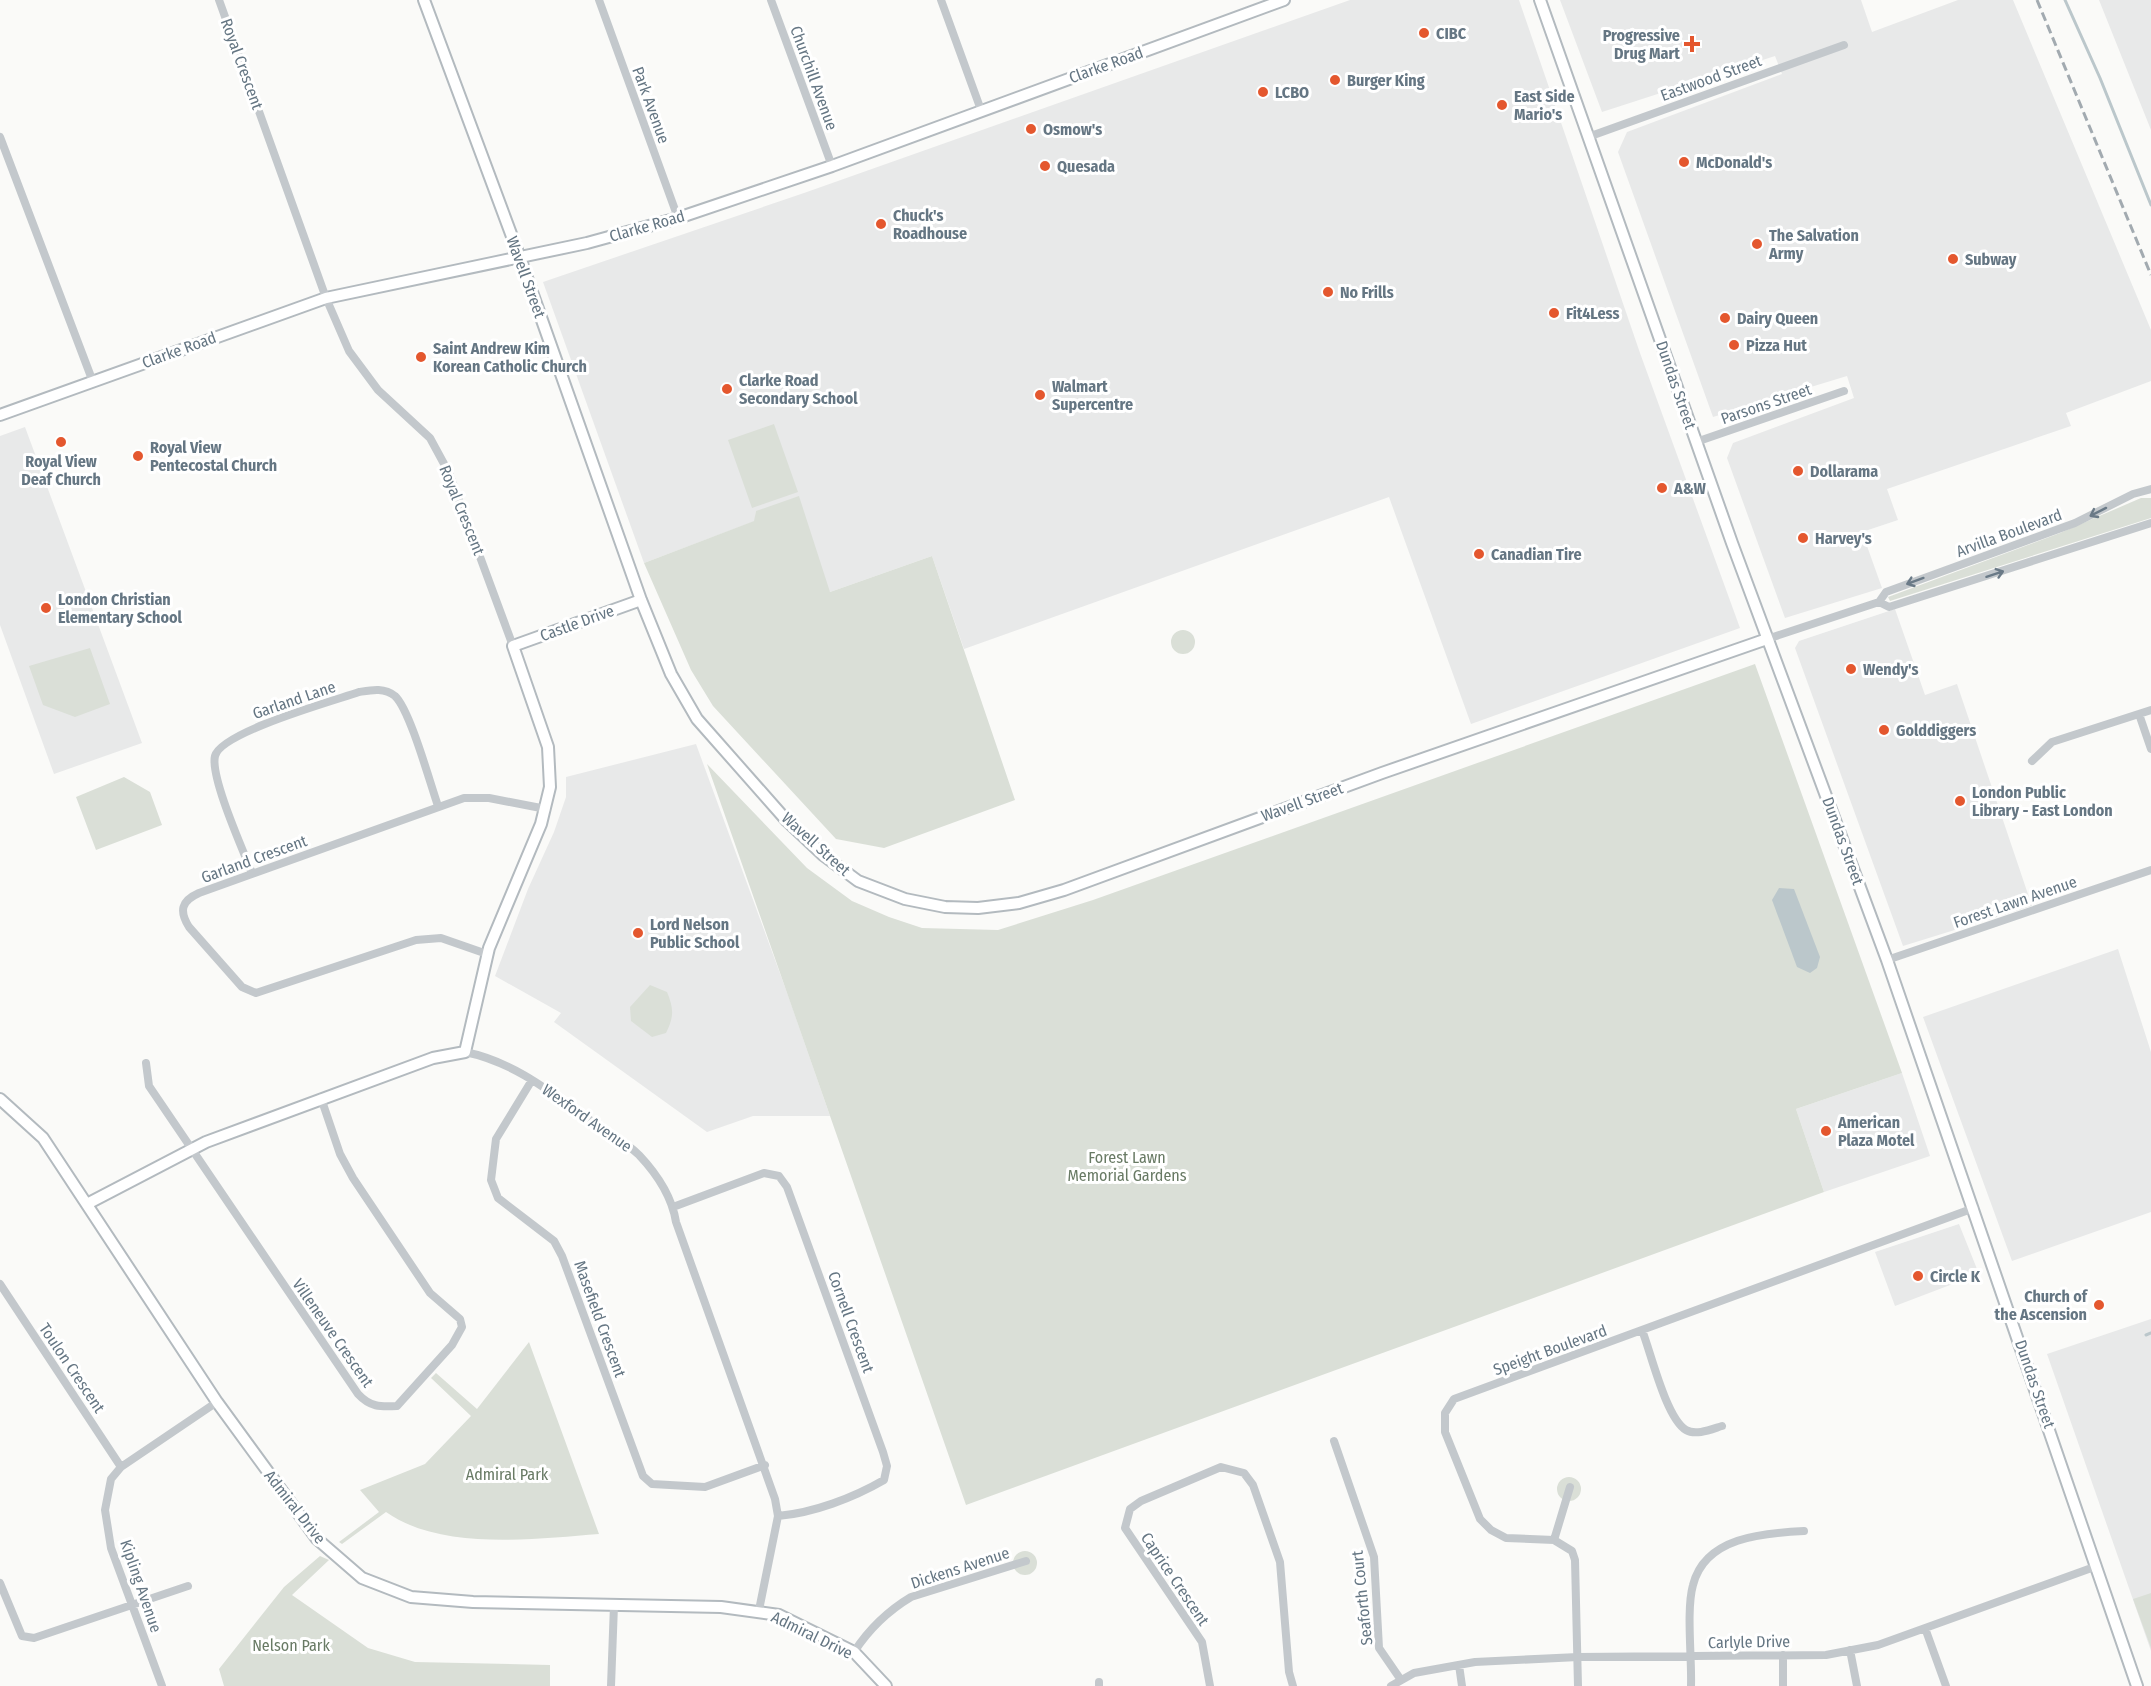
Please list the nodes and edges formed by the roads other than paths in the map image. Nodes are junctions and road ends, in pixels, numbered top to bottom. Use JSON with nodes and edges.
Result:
{"nodes":[{"id":1,"x":219,"y":0,"type":"edge"},
{"id":2,"x":424,"y":0,"type":"edge"},
{"id":3,"x":599,"y":0,"type":"edge"},
{"id":4,"x":771,"y":0,"type":"edge"},
{"id":5,"x":941,"y":0,"type":"edge"},
{"id":6,"x":1540,"y":0,"type":"edge"},
{"id":7,"x":1277,"y":1,"type":"edge"},
{"id":8,"x":1844,"y":45,"type":"dead end"},
{"id":9,"x":981,"y":110,"type":"junction"},
{"id":10,"x":0,"y":137,"type":"edge"},
{"id":11,"x":1588,"y":137,"type":"junction"},
{"id":12,"x":832,"y":166,"type":"junction"},
{"id":13,"x":678,"y":218,"type":"junction"},
{"id":14,"x":520,"y":258,"type":"junction"},
{"id":15,"x":326,"y":298,"type":"junction"},
{"id":16,"x":93,"y":382,"type":"junction"},
{"id":17,"x":1844,"y":391,"type":"dead end"},
{"id":18,"x":0,"y":415,"type":"edge"},
{"id":19,"x":1696,"y":442,"type":"junction"},
{"id":20,"x":2151,"y":489,"type":"edge"},
{"id":21,"x":2151,"y":523,"type":"edge"},
{"id":22,"x":641,"y":600,"type":"junction"},
{"id":23,"x":1880,"y":602,"type":"junction"},
{"id":24,"x":1767,"y":639,"type":"junction"},
{"id":25,"x":513,"y":646,"type":"junction"},
{"id":26,"x":2151,"y":710,"type":"edge"},
{"id":27,"x":2139,"y":714,"type":"junction"},
{"id":28,"x":2151,"y":749,"type":"edge"},
{"id":29,"x":2032,"y":761,"type":"dead end"},
{"id":30,"x":438,"y":806,"type":"junction"},
{"id":31,"x":546,"y":809,"type":"junction"},
{"id":32,"x":2151,"y":870,"type":"edge"},
{"id":33,"x":252,"y":873,"type":"junction"},
{"id":34,"x":488,"y":954,"type":"junction"},
{"id":35,"x":1887,"y":960,"type":"junction"},
{"id":36,"x":465,"y":1052,"type":"junction"},
{"id":37,"x":146,"y":1063,"type":"dead end"},
{"id":38,"x":532,"y":1080,"type":"junction"},
{"id":39,"x":321,"y":1098,"type":"junction"},
{"id":40,"x":0,"y":1099,"type":"edge"},
{"id":41,"x":192,"y":1150,"type":"junction"},
{"id":42,"x":87,"y":1204,"type":"junction"},
{"id":43,"x":674,"y":1207,"type":"junction"},
{"id":44,"x":1974,"y":1208,"type":"junction"},
{"id":45,"x":0,"y":1284,"type":"edge"},
{"id":46,"x":1642,"y":1330,"type":"junction"},
{"id":47,"x":217,"y":1402,"type":"junction"},
{"id":48,"x":1722,"y":1426,"type":"dead end"},
{"id":49,"x":1334,"y":1441,"type":"dead end"},
{"id":50,"x":765,"y":1465,"type":"junction"},
{"id":51,"x":122,"y":1467,"type":"junction"},
{"id":52,"x":1570,"y":1487,"type":"dead end"},
{"id":53,"x":778,"y":1516,"type":"junction"},
{"id":54,"x":1804,"y":1531,"type":"dead end"},
{"id":55,"x":1554,"y":1540,"type":"junction"},
{"id":56,"x":1026,"y":1561,"type":"dead end"},
{"id":57,"x":2097,"y":1566,"type":"junction"},
{"id":58,"x":0,"y":1583,"type":"edge"},
{"id":59,"x":188,"y":1586,"type":"dead end"},
{"id":60,"x":132,"y":1603,"type":"junction"},
{"id":61,"x":614,"y":1605,"type":"junction"},
{"id":62,"x":759,"y":1610,"type":"junction"},
{"id":63,"x":1925,"y":1628,"type":"junction"},
{"id":64,"x":1850,"y":1650,"type":"junction"},
{"id":65,"x":854,"y":1652,"type":"junction"},
{"id":66,"x":1783,"y":1655,"type":"junction"},
{"id":67,"x":1692,"y":1656,"type":"junction"},
{"id":68,"x":1578,"y":1658,"type":"junction"},
{"id":69,"x":1458,"y":1665,"type":"junction"},
{"id":70,"x":1401,"y":1680,"type":"junction"},
{"id":71,"x":162,"y":1686,"type":"edge"},
{"id":72,"x":611,"y":1686,"type":"edge"},
{"id":73,"x":886,"y":1686,"type":"edge"},
{"id":74,"x":1210,"y":1686,"type":"edge"},
{"id":75,"x":1293,"y":1686,"type":"edge"},
{"id":76,"x":1391,"y":1686,"type":"edge"},
{"id":77,"x":1462,"y":1686,"type":"edge"},
{"id":78,"x":1578,"y":1686,"type":"edge"},
{"id":79,"x":1691,"y":1686,"type":"edge"},
{"id":80,"x":1783,"y":1686,"type":"edge"},
{"id":81,"x":1857,"y":1686,"type":"edge"},
{"id":82,"x":1946,"y":1686,"type":"edge"},
{"id":83,"x":2137,"y":1686,"type":"edge"}],
"edges":[{"from":1,"to":15,"type":"street","name":"Royal Crescent"},
{"from":2,"to":14,"type":"street","name":"Wavell Street"},
{"from":3,"to":13,"type":"street","name":"Park Avenue"},
{"from":4,"to":12,"type":"street","name":"Churchill Avenue"},
{"from":5,"to":9,"type":"street"},
{"from":6,"to":11,"type":"street","name":"Dundas Street"},
{"from":7,"to":9,"type":"street","name":"Clarke Road"},
{"from":8,"to":11,"type":"street","name":"Eastwood Street"},
{"from":9,"to":12,"type":"street","name":"Clarke Road"},
{"from":10,"to":16,"type":"street"},
{"from":11,"to":19,"type":"street","name":"Dundas Street"},
{"from":12,"to":13,"type":"street","name":"Clarke Road"},
{"from":13,"to":14,"type":"street","name":"Clarke Road"},
{"from":14,"to":15,"type":"street","name":"Clarke Road"},
{"from":14,"to":22,"type":"street","name":"Wavell Street"},
{"from":15,"to":16,"type":"street","name":"Clarke Road"},
{"from":15,"to":25,"type":"street","name":"Royal Crescent"},
{"from":16,"to":18,"type":"street","name":"Clarke Road"},
{"from":17,"to":19,"type":"street","name":"Parsons Street"},
{"from":19,"to":24,"type":"street","name":"Dundas Street"},
{"from":20,"to":23,"type":"street","name":"Arvilla Boulevard","one_way":true},
{"from":23,"to":21,"type":"street","name":"Arvilla Boulevard","one_way":true},
{"from":22,"to":24,"type":"street","name":"Wavell Street"},
{"from":22,"to":25,"type":"street","name":"Castle Drive"},
{"from":23,"to":24,"type":"street","name":"Arvilla Boulevard"},
{"from":24,"to":35,"type":"street","name":"Dundas Street"},
{"from":25,"to":31,"type":"street","name":"Royal Crescent"},
{"from":26,"to":27,"type":"street"},
{"from":27,"to":28,"type":"street"},
{"from":27,"to":29,"type":"street"},
{"from":30,"to":31,"type":"street","name":"Garland Crescent"},
{"from":30,"to":33,"type":"street","name":"Garland Crescent"},
{"from":30,"to":33,"type":"street","name":"Garland Lane"},
{"from":31,"to":34,"type":"street","name":"Royal Crescent"},
{"from":32,"to":35,"type":"street","name":"Forest Lawn Avenue"},
{"from":33,"to":34,"type":"street","name":"Garland Crescent"},
{"from":34,"to":36,"type":"street","name":"Royal Crescent"},
{"from":35,"to":44,"type":"street","name":"Dundas Street"},
{"from":36,"to":38,"type":"street","name":"Wexford Avenue"},
{"from":36,"to":39,"type":"street","name":"Wexford Avenue"},
{"from":37,"to":41,"type":"street"},
{"from":38,"to":43,"type":"street","name":"Wexford Avenue"},
{"from":38,"to":50,"type":"street","name":"Masefield Crescent"},
{"from":39,"to":41,"type":"street","name":"Wexford Avenue"},
{"from":39,"to":41,"type":"street","name":"Villeneuve Crescent"},
{"from":40,"to":42,"type":"street","name":"Admiral Drive"},
{"from":41,"to":42,"type":"street","name":"Wexford Avenue"},
{"from":42,"to":47,"type":"street","name":"Admiral Drive"},
{"from":43,"to":50,"type":"street","name":"Wexford Avenue"},
{"from":43,"to":53,"type":"street","name":"Cornell Crescent"},
{"from":44,"to":46,"type":"street","name":"Speight Boulevard"},
{"from":44,"to":57,"type":"street","name":"Dundas Street"},
{"from":45,"to":51,"type":"street","name":"Toulon Crescent"},
{"from":46,"to":48,"type":"street"},
{"from":46,"to":55,"type":"street","name":"Speight Boulevard"},
{"from":47,"to":51,"type":"street","name":"Kipling Avenue"},
{"from":47,"to":61,"type":"street","name":"Admiral Drive"},
{"from":49,"to":70,"type":"street","name":"Seaforth Court"},
{"from":50,"to":53,"type":"street","name":"Wexford Avenue"},
{"from":51,"to":60,"type":"street","name":"Kipling Avenue"},
{"from":52,"to":55,"type":"street"},
{"from":53,"to":62,"type":"street","name":"Wexford Avenue"},
{"from":54,"to":67,"type":"street"},
{"from":55,"to":68,"type":"street"},
{"from":56,"to":65,"type":"street","name":"Dickens Avenue"},
{"from":57,"to":63,"type":"street","name":"Carlyle Drive"},
{"from":57,"to":83,"type":"street","name":"Dundas Street"},
{"from":58,"to":60,"type":"street"},
{"from":59,"to":60,"type":"street"},
{"from":60,"to":71,"type":"street","name":"Kipling Avenue"},
{"from":61,"to":62,"type":"street","name":"Admiral Drive"},
{"from":61,"to":72,"type":"street"},
{"from":62,"to":65,"type":"street","name":"Admiral Drive"},
{"from":63,"to":64,"type":"street","name":"Carlyle Drive"},
{"from":63,"to":82,"type":"street"},
{"from":64,"to":66,"type":"street","name":"Carlyle Drive"},
{"from":64,"to":81,"type":"street"},
{"from":65,"to":73,"type":"street","name":"Admiral Drive"},
{"from":66,"to":67,"type":"street","name":"Carlyle Drive"},
{"from":66,"to":80,"type":"street"},
{"from":67,"to":68,"type":"street","name":"Carlyle Drive"},
{"from":67,"to":79,"type":"street"},
{"from":68,"to":69,"type":"street","name":"Carlyle Drive"},
{"from":68,"to":78,"type":"street"},
{"from":69,"to":70,"type":"street","name":"Carlyle Drive"},
{"from":69,"to":77,"type":"street"},
{"from":70,"to":76,"type":"street","name":"Carlyle Drive"},
{"from":74,"to":75,"type":"street","name":"Caprice Crescent"}]}
